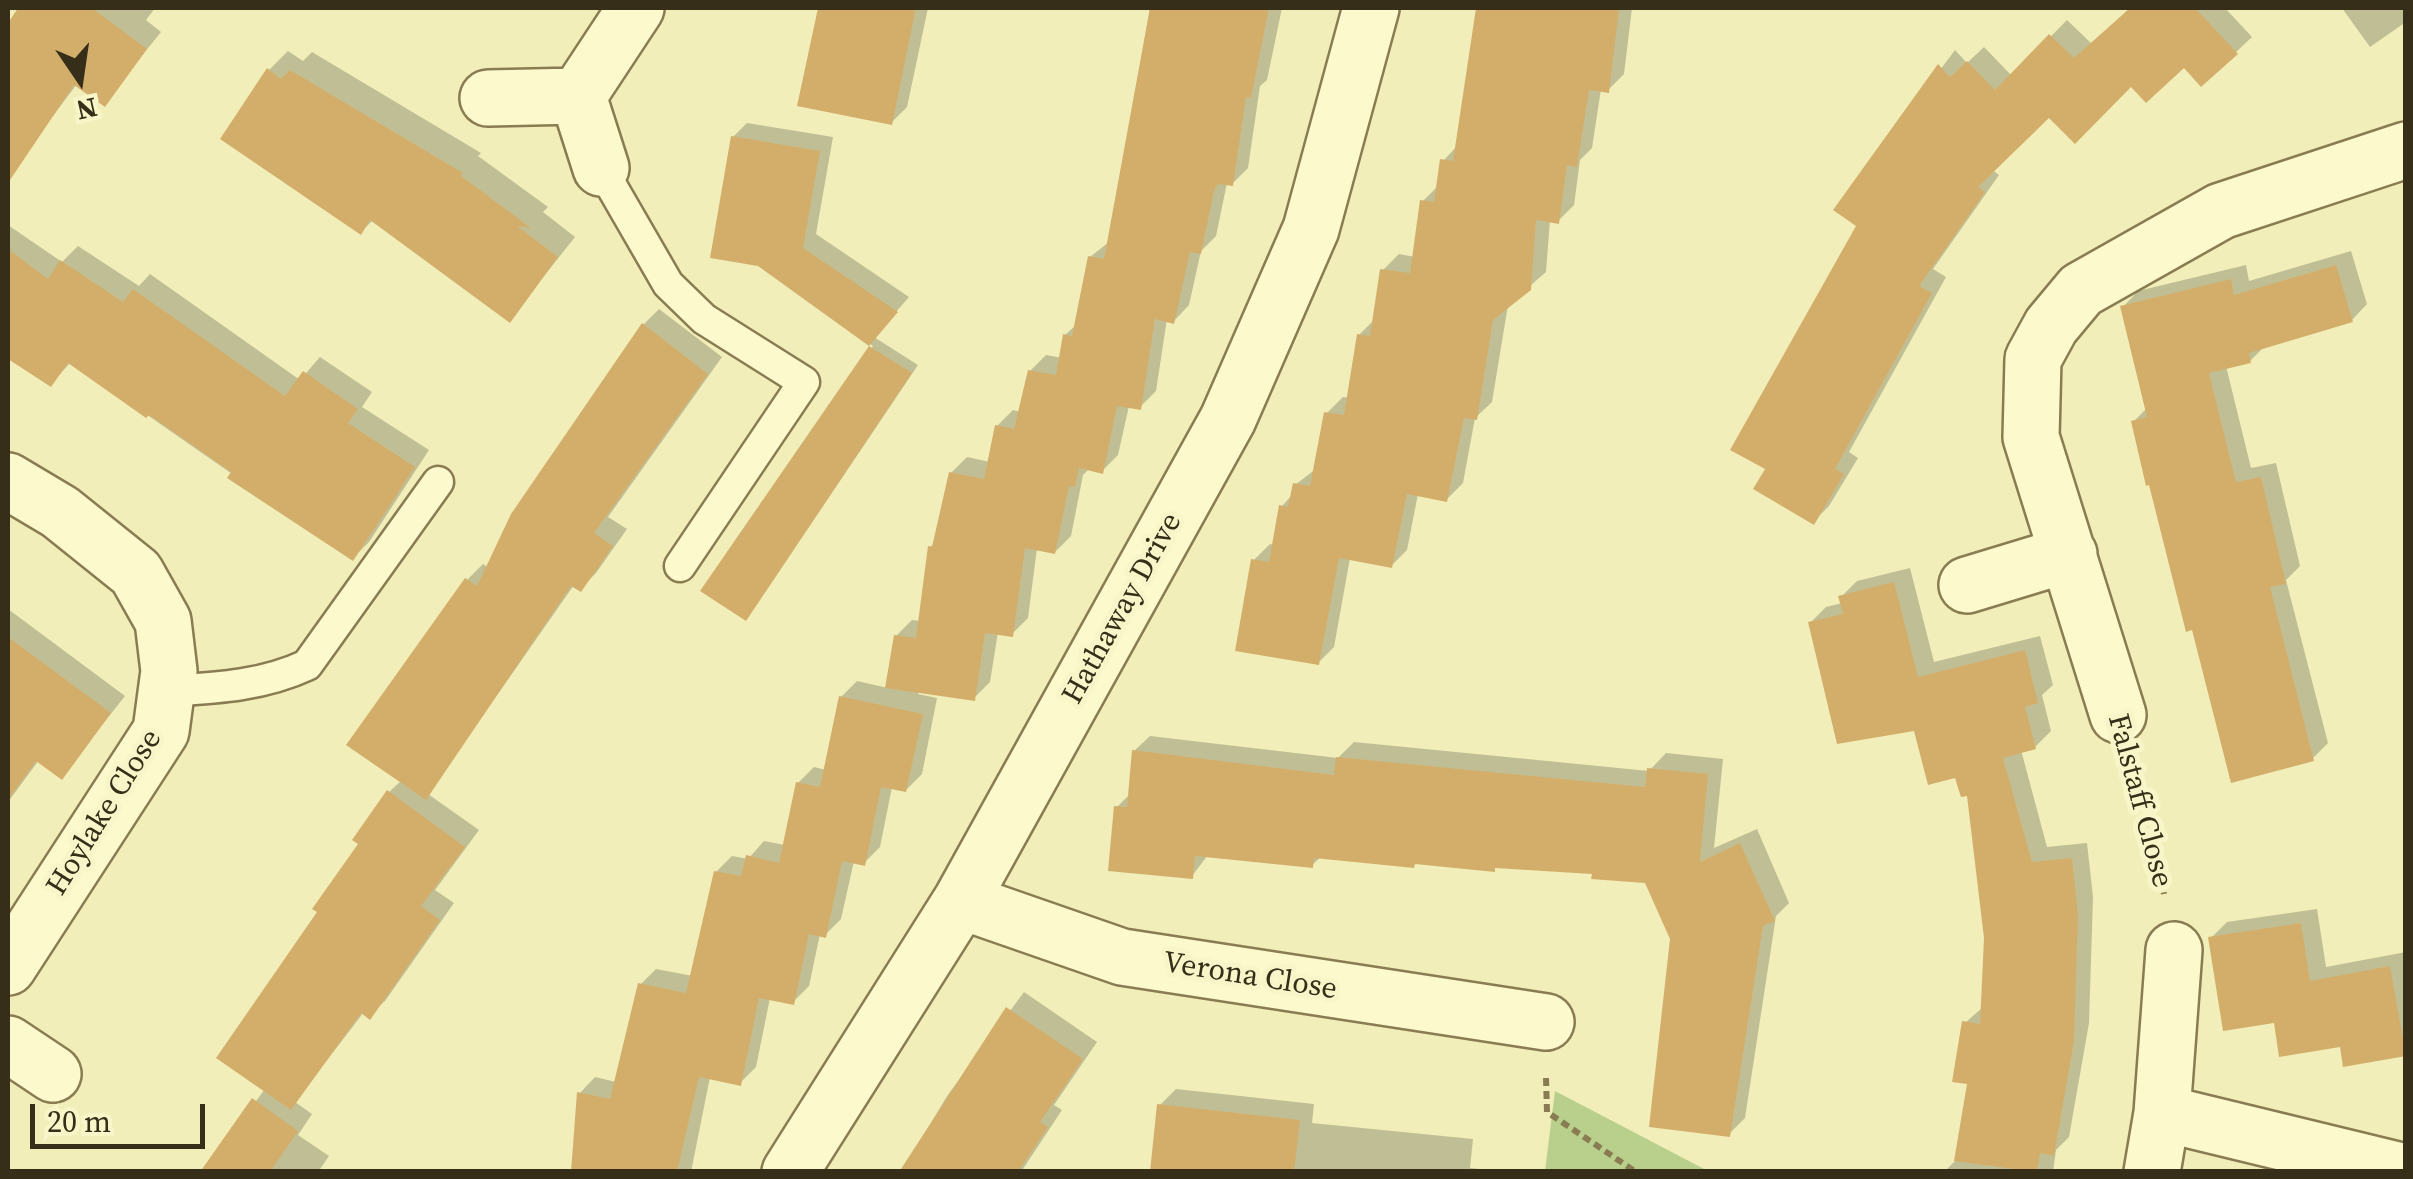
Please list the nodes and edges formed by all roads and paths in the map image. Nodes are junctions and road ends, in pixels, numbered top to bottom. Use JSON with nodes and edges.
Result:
{"nodes":[{"id":1,"x":636,"y":8,"type":"edge"},
{"id":2,"x":1372,"y":8,"type":"edge"},
{"id":3,"x":578,"y":96,"type":"junction"},
{"id":4,"x":488,"y":98,"type":"dead end"},
{"id":5,"x":2406,"y":150,"type":"edge"},
{"id":6,"x":601,"y":168,"type":"joint"},
{"id":7,"x":8,"y":481,"type":"edge"},
{"id":8,"x":438,"y":482,"type":"dead end"},
{"id":9,"x":2069,"y":554,"type":"junction"},
{"id":10,"x":680,"y":566,"type":"dead end"},
{"id":11,"x":1967,"y":586,"type":"dead end"},
{"id":12,"x":166,"y":691,"type":"junction"},
{"id":13,"x":2118,"y":715,"type":"joint"},
{"id":14,"x":962,"y":902,"type":"junction"},
{"id":15,"x":2174,"y":950,"type":"joint"},
{"id":16,"x":8,"y":966,"type":"edge"},
{"id":17,"x":1546,"y":1022,"type":"joint"},
{"id":18,"x":8,"y":1044,"type":"edge"},
{"id":19,"x":53,"y":1074,"type":"dead end"},
{"id":20,"x":2162,"y":1113,"type":"junction"},
{"id":21,"x":790,"y":1172,"type":"edge"},
{"id":22,"x":1636,"y":1172,"type":"edge"},
{"id":23,"x":2152,"y":1172,"type":"edge"},
{"id":24,"x":2405,"y":1172,"type":"edge"}],
"edges":[{"from":1,"to":3,"type":"street"},
{"from":2,"to":14,"type":"street","name":"Hathaway Drive"},
{"from":3,"to":4,"type":"street"},
{"from":3,"to":6,"type":"street"},
{"from":5,"to":9,"type":"street","name":"Falstaff Close"},
{"from":6,"to":10,"type":"lane"},
{"from":7,"to":12,"type":"street","name":"Hoylake Close"},
{"from":8,"to":12,"type":"lane"},
{"from":9,"to":11,"type":"street"},
{"from":9,"to":13,"type":"street","name":"Falstaff Close"},
{"from":12,"to":16,"type":"street","name":"Hoylake Close"},
{"from":13,"to":15,"type":"path","name":"Falstaff Close"},
{"from":14,"to":17,"type":"street","name":"Verona Close"},
{"from":14,"to":21,"type":"street","name":"Hathaway Drive"},
{"from":15,"to":20,"type":"street"},
{"from":17,"to":22,"type":"path"},
{"from":18,"to":19,"type":"street"},
{"from":20,"to":23,"type":"street"},
{"from":20,"to":24,"type":"street"}]}
